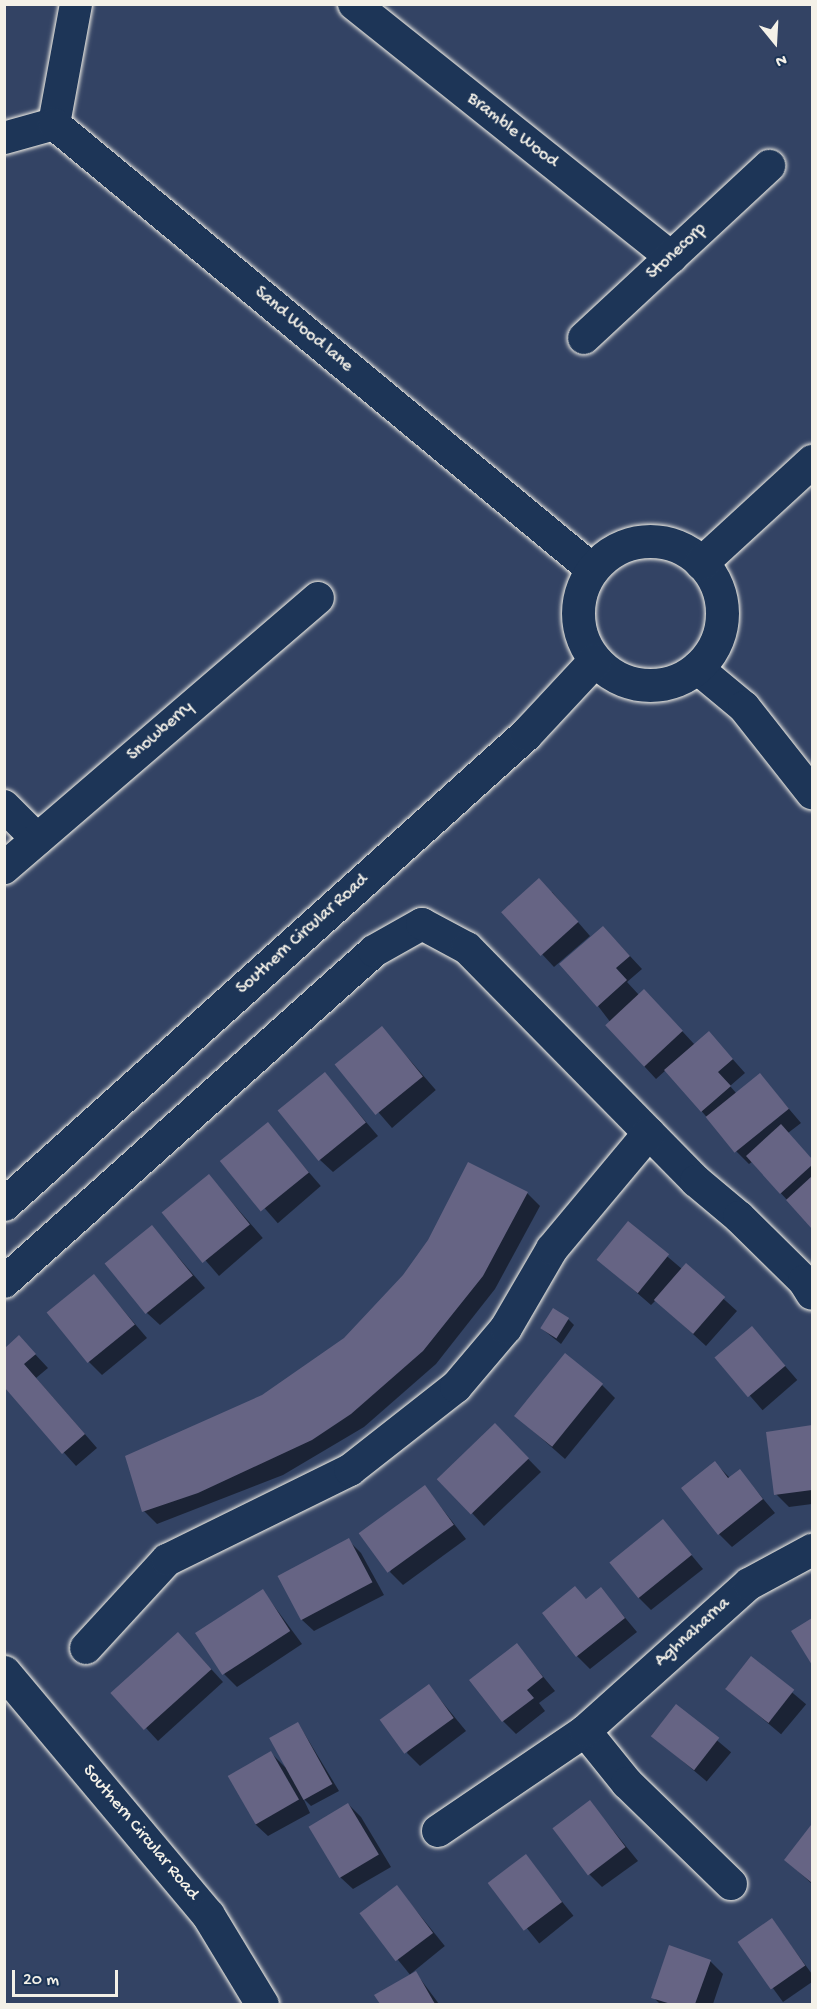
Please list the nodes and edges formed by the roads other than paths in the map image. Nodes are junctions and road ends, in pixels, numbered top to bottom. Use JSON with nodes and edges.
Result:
{"nodes":[{"id":1,"x":76,"y":4,"type":"edge"},
{"id":2,"x":354,"y":4,"type":"edge"},
{"id":3,"x":54,"y":124,"type":"junction"},
{"id":4,"x":4,"y":138,"type":"edge"},
{"id":5,"x":769,"y":166,"type":"dead end"},
{"id":6,"x":671,"y":257,"type":"junction"},
{"id":7,"x":584,"y":338,"type":"dead end"},
{"id":8,"x":813,"y":461,"type":"edge"},
{"id":9,"x":701,"y":563,"type":"junction"},
{"id":10,"x":592,"y":569,"type":"junction"},
{"id":11,"x":318,"y":598,"type":"dead end"},
{"id":12,"x":595,"y":660,"type":"junction"},
{"id":13,"x":697,"y":668,"type":"junction"},
{"id":14,"x":813,"y":793,"type":"edge"},
{"id":15,"x":4,"y":806,"type":"edge"},
{"id":16,"x":38,"y":839,"type":"junction"},
{"id":17,"x":4,"y":868,"type":"edge"},
{"id":18,"x":649,"y":1133,"type":"junction"},
{"id":19,"x":4,"y":1204,"type":"edge"},
{"id":20,"x":4,"y":1282,"type":"edge"},
{"id":21,"x":813,"y":1294,"type":"edge"},
{"id":22,"x":813,"y":1550,"type":"edge"},
{"id":23,"x":86,"y":1648,"type":"dead end"},
{"id":24,"x":4,"y":1672,"type":"edge"},
{"id":25,"x":585,"y":1731,"type":"junction"},
{"id":26,"x":438,"y":1831,"type":"dead end"},
{"id":27,"x":731,"y":1884,"type":"dead end"},
{"id":28,"x":262,"y":2004,"type":"edge"}],
"edges":[{"from":1,"to":3,"type":"street"},
{"from":2,"to":6,"type":"street","name":"Bramble Wood"},
{"from":3,"to":4,"type":"street"},
{"from":3,"to":10,"type":"street","name":"Sand Wood lane"},
{"from":5,"to":6,"type":"street","name":"Stonecorp"},
{"from":6,"to":7,"type":"street","name":"Stonecorp"},
{"from":8,"to":9,"type":"main road"},
{"from":9,"to":10,"type":"main road"},
{"from":9,"to":13,"type":"main road"},
{"from":10,"to":12,"type":"main road"},
{"from":11,"to":16,"type":"street","name":"Snowberry"},
{"from":12,"to":13,"type":"main road"},
{"from":12,"to":19,"type":"main road","name":"Southern Circular Road"},
{"from":13,"to":14,"type":"street"},
{"from":15,"to":16,"type":"street"},
{"from":16,"to":17,"type":"street","name":"Snowberry"},
{"from":18,"to":20,"type":"street"},
{"from":18,"to":21,"type":"street"},
{"from":18,"to":23,"type":"street"},
{"from":22,"to":25,"type":"street","name":"Aghnaharna"},
{"from":24,"to":28,"type":"main road","name":"Southern Circular Road"},
{"from":25,"to":26,"type":"street","name":"Aghnaharna"},
{"from":25,"to":27,"type":"street"}]}
